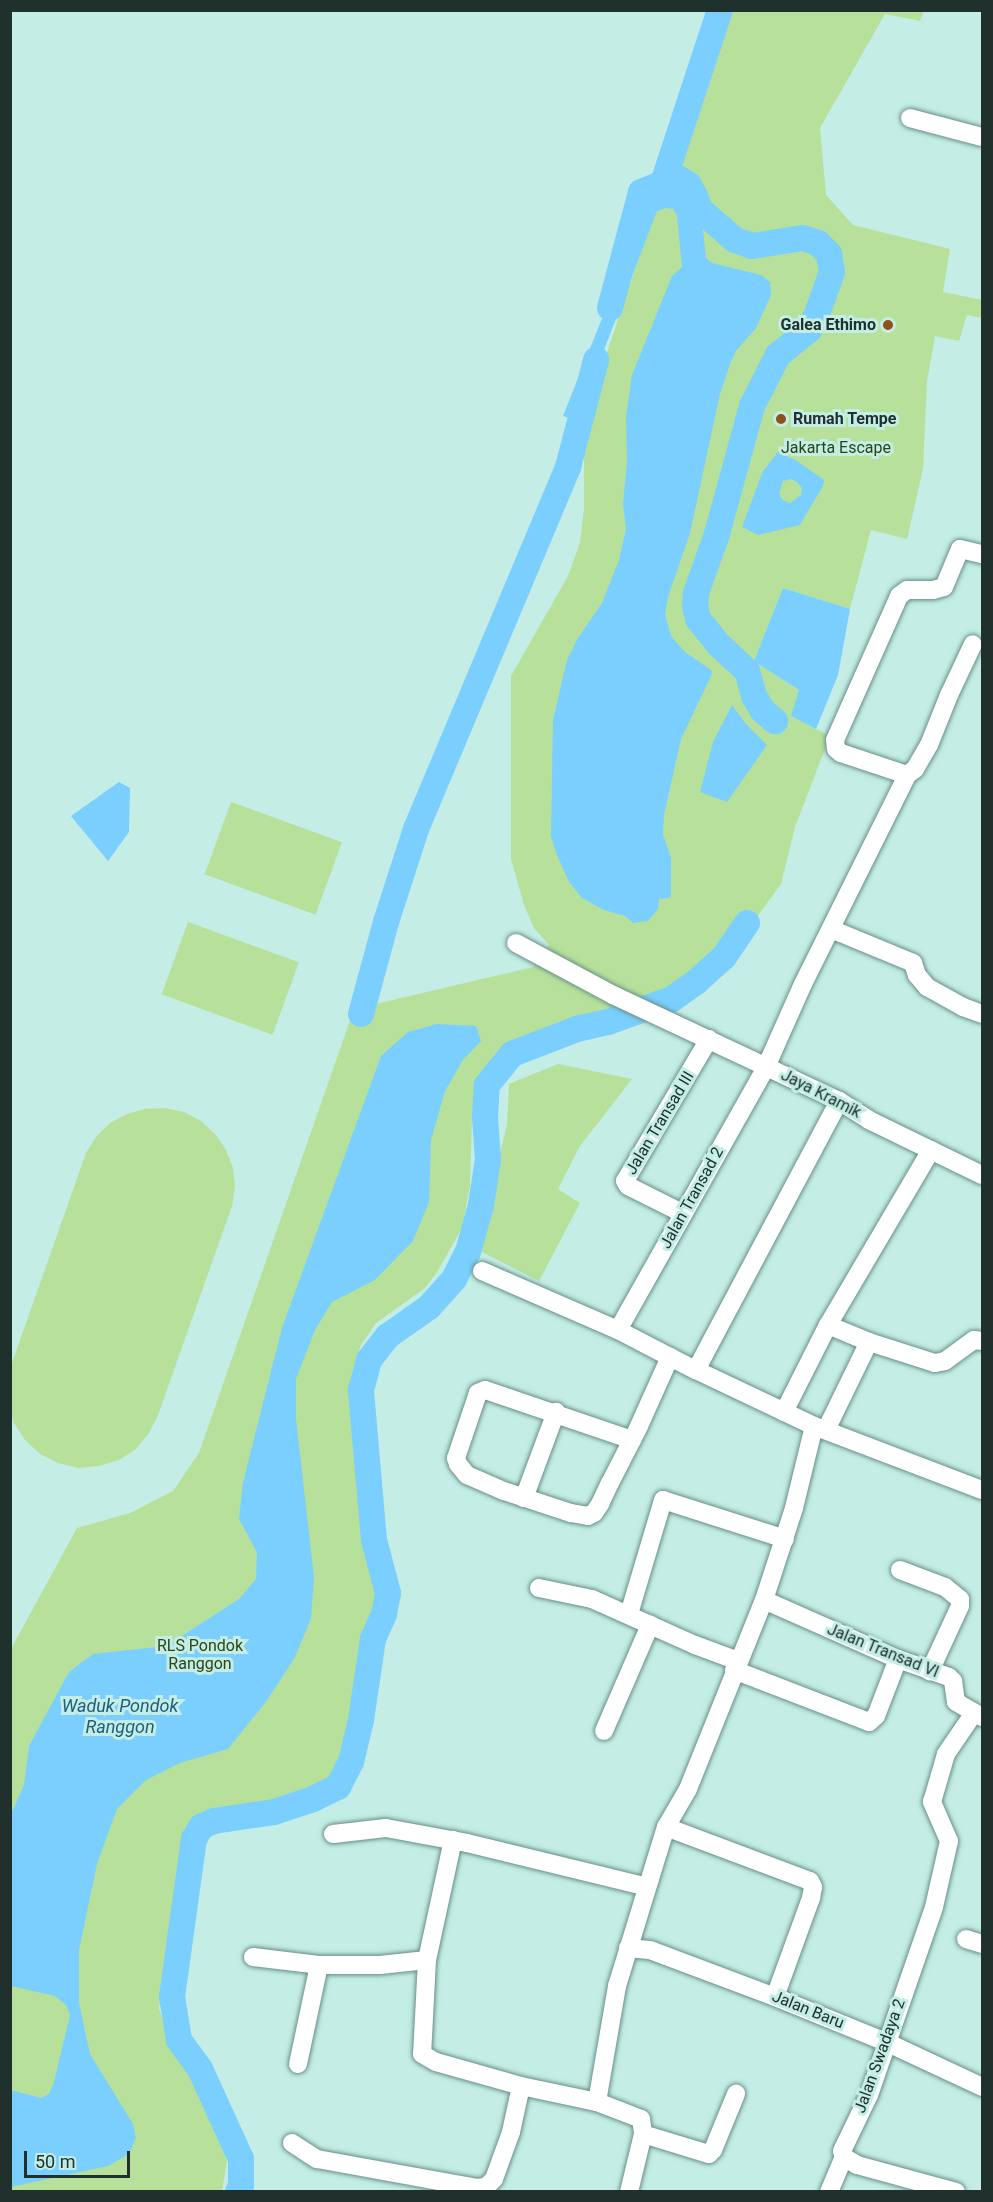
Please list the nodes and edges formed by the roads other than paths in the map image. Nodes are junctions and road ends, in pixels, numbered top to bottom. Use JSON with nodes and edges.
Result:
{"nodes":[{"id":1,"x":910,"y":118,"type":"dead end"},
{"id":2,"x":982,"y":137,"type":"edge"},
{"id":3,"x":982,"y":554,"type":"edge"},
{"id":4,"x":973,"y":644,"type":"dead end"},
{"id":5,"x":907,"y":776,"type":"junction"},
{"id":6,"x":831,"y":929,"type":"junction"},
{"id":7,"x":516,"y":943,"type":"dead end"},
{"id":8,"x":982,"y":1014,"type":"edge"},
{"id":9,"x":709,"y":1039,"type":"junction"},
{"id":10,"x":766,"y":1067,"type":"junction"},
{"id":11,"x":840,"y":1101,"type":"junction"},
{"id":12,"x":931,"y":1150,"type":"junction"},
{"id":13,"x":982,"y":1175,"type":"edge"},
{"id":14,"x":682,"y":1213,"type":"junction"},
{"id":15,"x":482,"y":1271,"type":"dead end"},
{"id":16,"x":828,"y":1325,"type":"junction"},
{"id":17,"x":618,"y":1330,"type":"junction"},
{"id":18,"x":982,"y":1341,"type":"edge"},
{"id":19,"x":869,"y":1342,"type":"junction"},
{"id":20,"x":670,"y":1357,"type":"junction"},
{"id":21,"x":696,"y":1370,"type":"junction"},
{"id":22,"x":556,"y":1412,"type":"junction"},
{"id":23,"x":784,"y":1412,"type":"junction"},
{"id":24,"x":820,"y":1428,"type":"junction"},
{"id":25,"x":632,"y":1440,"type":"junction"},
{"id":26,"x":982,"y":1490,"type":"edge"},
{"id":27,"x":524,"y":1498,"type":"junction"},
{"id":28,"x":785,"y":1539,"type":"junction"},
{"id":29,"x":900,"y":1570,"type":"dead end"},
{"id":30,"x":538,"y":1588,"type":"dead end"},
{"id":31,"x":764,"y":1600,"type":"junction"},
{"id":32,"x":629,"y":1614,"type":"junction"},
{"id":33,"x":650,"y":1625,"type":"junction"},
{"id":34,"x":898,"y":1659,"type":"junction"},
{"id":35,"x":736,"y":1665,"type":"junction"},
{"id":36,"x":930,"y":1671,"type":"junction"},
{"id":37,"x":978,"y":1715,"type":"edge"},
{"id":38,"x":604,"y":1731,"type":"dead end"},
{"id":39,"x":666,"y":1827,"type":"junction"},
{"id":40,"x":333,"y":1834,"type":"dead end"},
{"id":41,"x":453,"y":1840,"type":"junction"},
{"id":42,"x":647,"y":1887,"type":"junction"},
{"id":43,"x":628,"y":1948,"type":"junction"},
{"id":44,"x":253,"y":1957,"type":"dead end"},
{"id":45,"x":427,"y":1960,"type":"junction"},
{"id":46,"x":318,"y":1965,"type":"junction"},
{"id":47,"x":775,"y":1996,"type":"junction"},
{"id":48,"x":886,"y":2042,"type":"junction"},
{"id":49,"x":298,"y":2064,"type":"dead end"},
{"id":50,"x":521,"y":2086,"type":"junction"},
{"id":51,"x":982,"y":2086,"type":"edge"},
{"id":52,"x":736,"y":2094,"type":"dead end"},
{"id":53,"x":597,"y":2102,"type":"junction"},
{"id":54,"x":643,"y":2134,"type":"junction"},
{"id":55,"x":292,"y":2143,"type":"dead end"},
{"id":56,"x":844,"y":2157,"type":"junction"},
{"id":57,"x":629,"y":2192,"type":"edge"},
{"id":58,"x":830,"y":2192,"type":"edge"},
{"id":59,"x":956,"y":2192,"type":"edge"}],
"edges":[{"from":1,"to":2,"type":"street"},
{"from":3,"to":5,"type":"street"},
{"from":4,"to":5,"type":"street","name":"Jalan Transad 2"},
{"from":5,"to":6,"type":"street","name":"Jalan Transad 2"},
{"from":6,"to":8,"type":"street"},
{"from":6,"to":10,"type":"street","name":"Jalan Transad 2"},
{"from":7,"to":9,"type":"street","name":"Jaya Kramik"},
{"from":9,"to":10,"type":"street","name":"Jaya Kramik"},
{"from":9,"to":14,"type":"street","name":"Jalan Transad III"},
{"from":10,"to":11,"type":"street","name":"Jaya Kramik"},
{"from":10,"to":14,"type":"street","name":"Jalan Transad 2"},
{"from":11,"to":12,"type":"street","name":"Jaya Kramik"},
{"from":11,"to":21,"type":"street"},
{"from":12,"to":13,"type":"street","name":"Jaya Kramik"},
{"from":12,"to":16,"type":"street"},
{"from":14,"to":17,"type":"street","name":"Jalan Transad 2"},
{"from":15,"to":17,"type":"street"},
{"from":16,"to":19,"type":"street"},
{"from":16,"to":23,"type":"street"},
{"from":17,"to":20,"type":"street"},
{"from":18,"to":19,"type":"street"},
{"from":19,"to":24,"type":"street"},
{"from":20,"to":21,"type":"street"},
{"from":20,"to":25,"type":"street"},
{"from":21,"to":23,"type":"street"},
{"from":22,"to":25,"type":"street"},
{"from":22,"to":27,"type":"street"},
{"from":22,"to":27,"type":"street"},
{"from":23,"to":24,"type":"street"},
{"from":24,"to":26,"type":"street"},
{"from":24,"to":28,"type":"street"},
{"from":25,"to":27,"type":"street"},
{"from":28,"to":31,"type":"street"},
{"from":28,"to":32,"type":"street"},
{"from":29,"to":36,"type":"street"},
{"from":30,"to":32,"type":"street"},
{"from":31,"to":34,"type":"street","name":"Jalan Transad VI"},
{"from":31,"to":35,"type":"street"},
{"from":32,"to":33,"type":"street"},
{"from":33,"to":35,"type":"street"},
{"from":33,"to":38,"type":"street"},
{"from":34,"to":35,"type":"street"},
{"from":34,"to":36,"type":"street","name":"Jalan Transad VI"},
{"from":35,"to":39,"type":"street"},
{"from":36,"to":37,"type":"street","name":"Jalan Transad VI"},
{"from":37,"to":48,"type":"street","name":"Jalan Swadaya 2"},
{"from":39,"to":42,"type":"street"},
{"from":39,"to":47,"type":"street"},
{"from":40,"to":41,"type":"street"},
{"from":41,"to":42,"type":"street"},
{"from":41,"to":45,"type":"street"},
{"from":42,"to":43,"type":"street"},
{"from":43,"to":47,"type":"street","name":"Jalan Baru"},
{"from":43,"to":53,"type":"street"},
{"from":44,"to":46,"type":"street"},
{"from":45,"to":46,"type":"street"},
{"from":45,"to":50,"type":"street"},
{"from":46,"to":49,"type":"street"},
{"from":47,"to":48,"type":"street","name":"Jalan Baru"},
{"from":48,"to":51,"type":"street","name":"Jalan Baru"},
{"from":48,"to":56,"type":"street","name":"Jalan Swadaya 2"},
{"from":50,"to":53,"type":"street"},
{"from":50,"to":55,"type":"street"},
{"from":52,"to":54,"type":"street"},
{"from":53,"to":54,"type":"street"},
{"from":54,"to":57,"type":"street"},
{"from":56,"to":58,"type":"street","name":"Jalan Swadaya 2"},
{"from":56,"to":59,"type":"street"}]}
